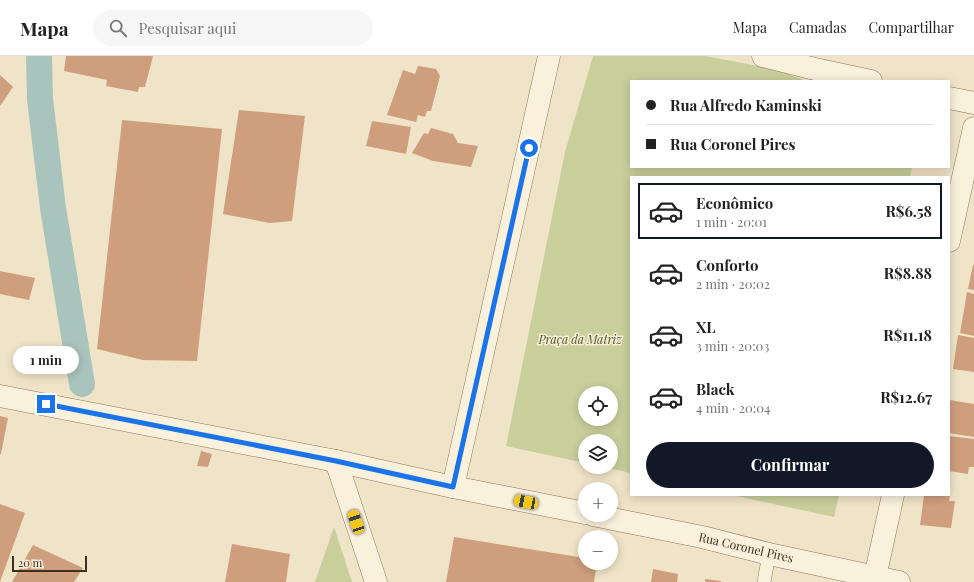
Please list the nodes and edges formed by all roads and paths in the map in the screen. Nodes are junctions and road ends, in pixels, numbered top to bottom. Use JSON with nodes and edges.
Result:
{"nodes":[{"id":1,"x":549,"y":56,"type":"edge"},
{"id":2,"x":762,"y":56,"type":"edge"},
{"id":3,"x":817,"y":62,"type":"edge"},
{"id":4,"x":868,"y":80,"type":"edge"},
{"id":5,"x":950,"y":98,"type":"edge"},
{"id":6,"x":974,"y":103,"type":"edge"},
{"id":7,"x":974,"y":128,"type":"edge"},
{"id":8,"x":950,"y":236,"type":"edge"},
{"id":9,"x":0,"y":396,"type":"edge"},
{"id":10,"x":336,"y":461,"type":"junction"},
{"id":11,"x":453,"y":487,"type":"junction"},
{"id":12,"x":893,"y":496,"type":"edge"},
{"id":13,"x":578,"y":512,"type":"edge"},
{"id":14,"x":618,"y":520,"type":"edge"},
{"id":15,"x":769,"y":554,"type":"junction"},
{"id":16,"x":875,"y":577,"type":"junction"},
{"id":17,"x":376,"y":582,"type":"edge"},
{"id":18,"x":764,"y":582,"type":"edge"},
{"id":19,"x":899,"y":582,"type":"edge"}],
"edges":[{"from":1,"to":11,"type":"street"},
{"from":2,"to":3,"type":"street"},
{"from":3,"to":4,"type":"street"},
{"from":5,"to":6,"type":"street"},
{"from":7,"to":8,"type":"street"},
{"from":9,"to":10,"type":"street"},
{"from":10,"to":11,"type":"street"},
{"from":10,"to":17,"type":"street"},
{"from":11,"to":13,"type":"street"},
{"from":12,"to":16,"type":"street"},
{"from":14,"to":15,"type":"street","name":"Rua Coronel Pires"},
{"from":15,"to":16,"type":"street","name":"Rua Coronel Pires"},
{"from":15,"to":18,"type":"lane"},
{"from":16,"to":19,"type":"street","name":"Rua Coronel Pires"}]}
